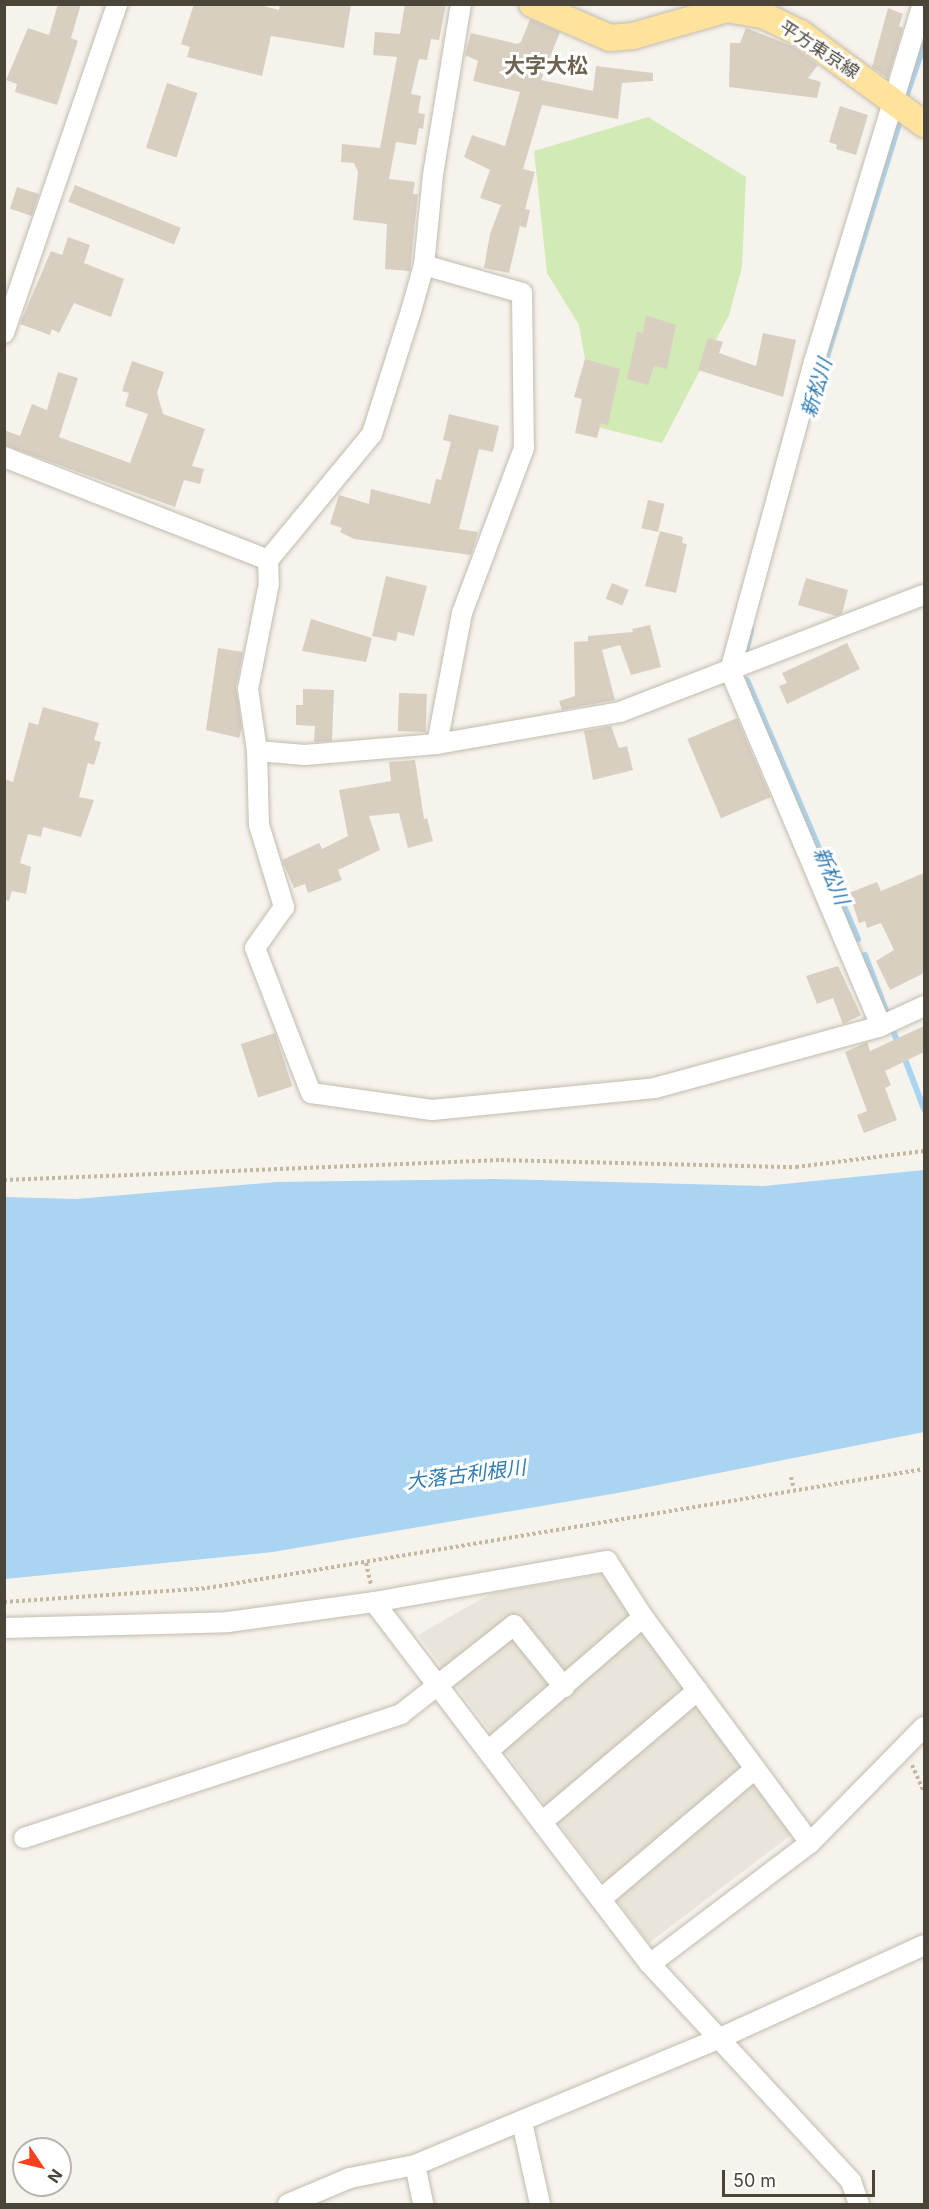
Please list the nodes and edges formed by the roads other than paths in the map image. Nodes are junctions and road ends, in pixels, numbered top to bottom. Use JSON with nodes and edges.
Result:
{"nodes":[{"id":1,"x":117,"y":4,"type":"edge"},
{"id":2,"x":461,"y":4,"type":"edge"},
{"id":3,"x":532,"y":4,"type":"edge"},
{"id":4,"x":923,"y":4,"type":"edge"},
{"id":5,"x":896,"y":103,"type":"junction"},
{"id":6,"x":924,"y":124,"type":"edge"},
{"id":7,"x":424,"y":265,"type":"junction"},
{"id":8,"x":4,"y":333,"type":"edge"},
{"id":9,"x":4,"y":457,"type":"edge"},
{"id":10,"x":268,"y":560,"type":"junction"},
{"id":11,"x":924,"y":595,"type":"edge"},
{"id":12,"x":730,"y":671,"type":"junction"},
{"id":13,"x":437,"y":744,"type":"junction"},
{"id":14,"x":257,"y":751,"type":"junction"},
{"id":15,"x":924,"y":1006,"type":"edge"},
{"id":16,"x":881,"y":1026,"type":"junction"},
{"id":17,"x":375,"y":1602,"type":"junction"},
{"id":18,"x":643,"y":1617,"type":"junction"},
{"id":19,"x":4,"y":1628,"type":"edge"},
{"id":20,"x":439,"y":1687,"type":"junction"},
{"id":21,"x":564,"y":1687,"type":"junction"},
{"id":22,"x":698,"y":1690,"type":"junction"},
{"id":23,"x":924,"y":1727,"type":"edge"},
{"id":24,"x":488,"y":1751,"type":"junction"},
{"id":25,"x":755,"y":1769,"type":"junction"},
{"id":26,"x":542,"y":1822,"type":"junction"},
{"id":27,"x":24,"y":1838,"type":"dead end"},
{"id":28,"x":810,"y":1843,"type":"junction"},
{"id":29,"x":601,"y":1899,"type":"junction"},
{"id":30,"x":924,"y":1945,"type":"edge"},
{"id":31,"x":650,"y":1964,"type":"junction"},
{"id":32,"x":718,"y":2039,"type":"junction"},
{"id":33,"x":522,"y":2122,"type":"junction"},
{"id":34,"x":415,"y":2165,"type":"junction"},
{"id":35,"x":288,"y":2205,"type":"edge"},
{"id":36,"x":423,"y":2205,"type":"edge"},
{"id":37,"x":540,"y":2205,"type":"edge"},
{"id":38,"x":859,"y":2205,"type":"edge"}],
"edges":[{"from":1,"to":8,"type":"street"},
{"from":2,"to":7,"type":"street"},
{"from":3,"to":5,"type":"main road","name":"平方東京線"},
{"from":4,"to":5,"type":"street"},
{"from":5,"to":6,"type":"main road","name":"平方東京線"},
{"from":5,"to":12,"type":"street"},
{"from":7,"to":10,"type":"street"},
{"from":7,"to":13,"type":"street"},
{"from":9,"to":10,"type":"street"},
{"from":10,"to":14,"type":"street"},
{"from":11,"to":12,"type":"street"},
{"from":12,"to":13,"type":"street"},
{"from":12,"to":16,"type":"street"},
{"from":13,"to":14,"type":"street"},
{"from":14,"to":16,"type":"street"},
{"from":15,"to":16,"type":"street"},
{"from":17,"to":18,"type":"street"},
{"from":17,"to":19,"type":"street"},
{"from":17,"to":20,"type":"street"},
{"from":18,"to":21,"type":"street"},
{"from":18,"to":22,"type":"street"},
{"from":20,"to":21,"type":"street"},
{"from":20,"to":24,"type":"street"},
{"from":20,"to":27,"type":"street"},
{"from":21,"to":24,"type":"street"},
{"from":22,"to":25,"type":"street"},
{"from":22,"to":26,"type":"street"},
{"from":23,"to":28,"type":"street"},
{"from":24,"to":26,"type":"street"},
{"from":25,"to":28,"type":"street"},
{"from":25,"to":29,"type":"street"},
{"from":26,"to":29,"type":"street"},
{"from":28,"to":31,"type":"street"},
{"from":29,"to":31,"type":"street"},
{"from":30,"to":32,"type":"street"},
{"from":31,"to":32,"type":"street"},
{"from":32,"to":33,"type":"street"},
{"from":32,"to":38,"type":"street"},
{"from":33,"to":34,"type":"street"},
{"from":33,"to":37,"type":"street"},
{"from":34,"to":35,"type":"street"},
{"from":34,"to":36,"type":"street"}]}
